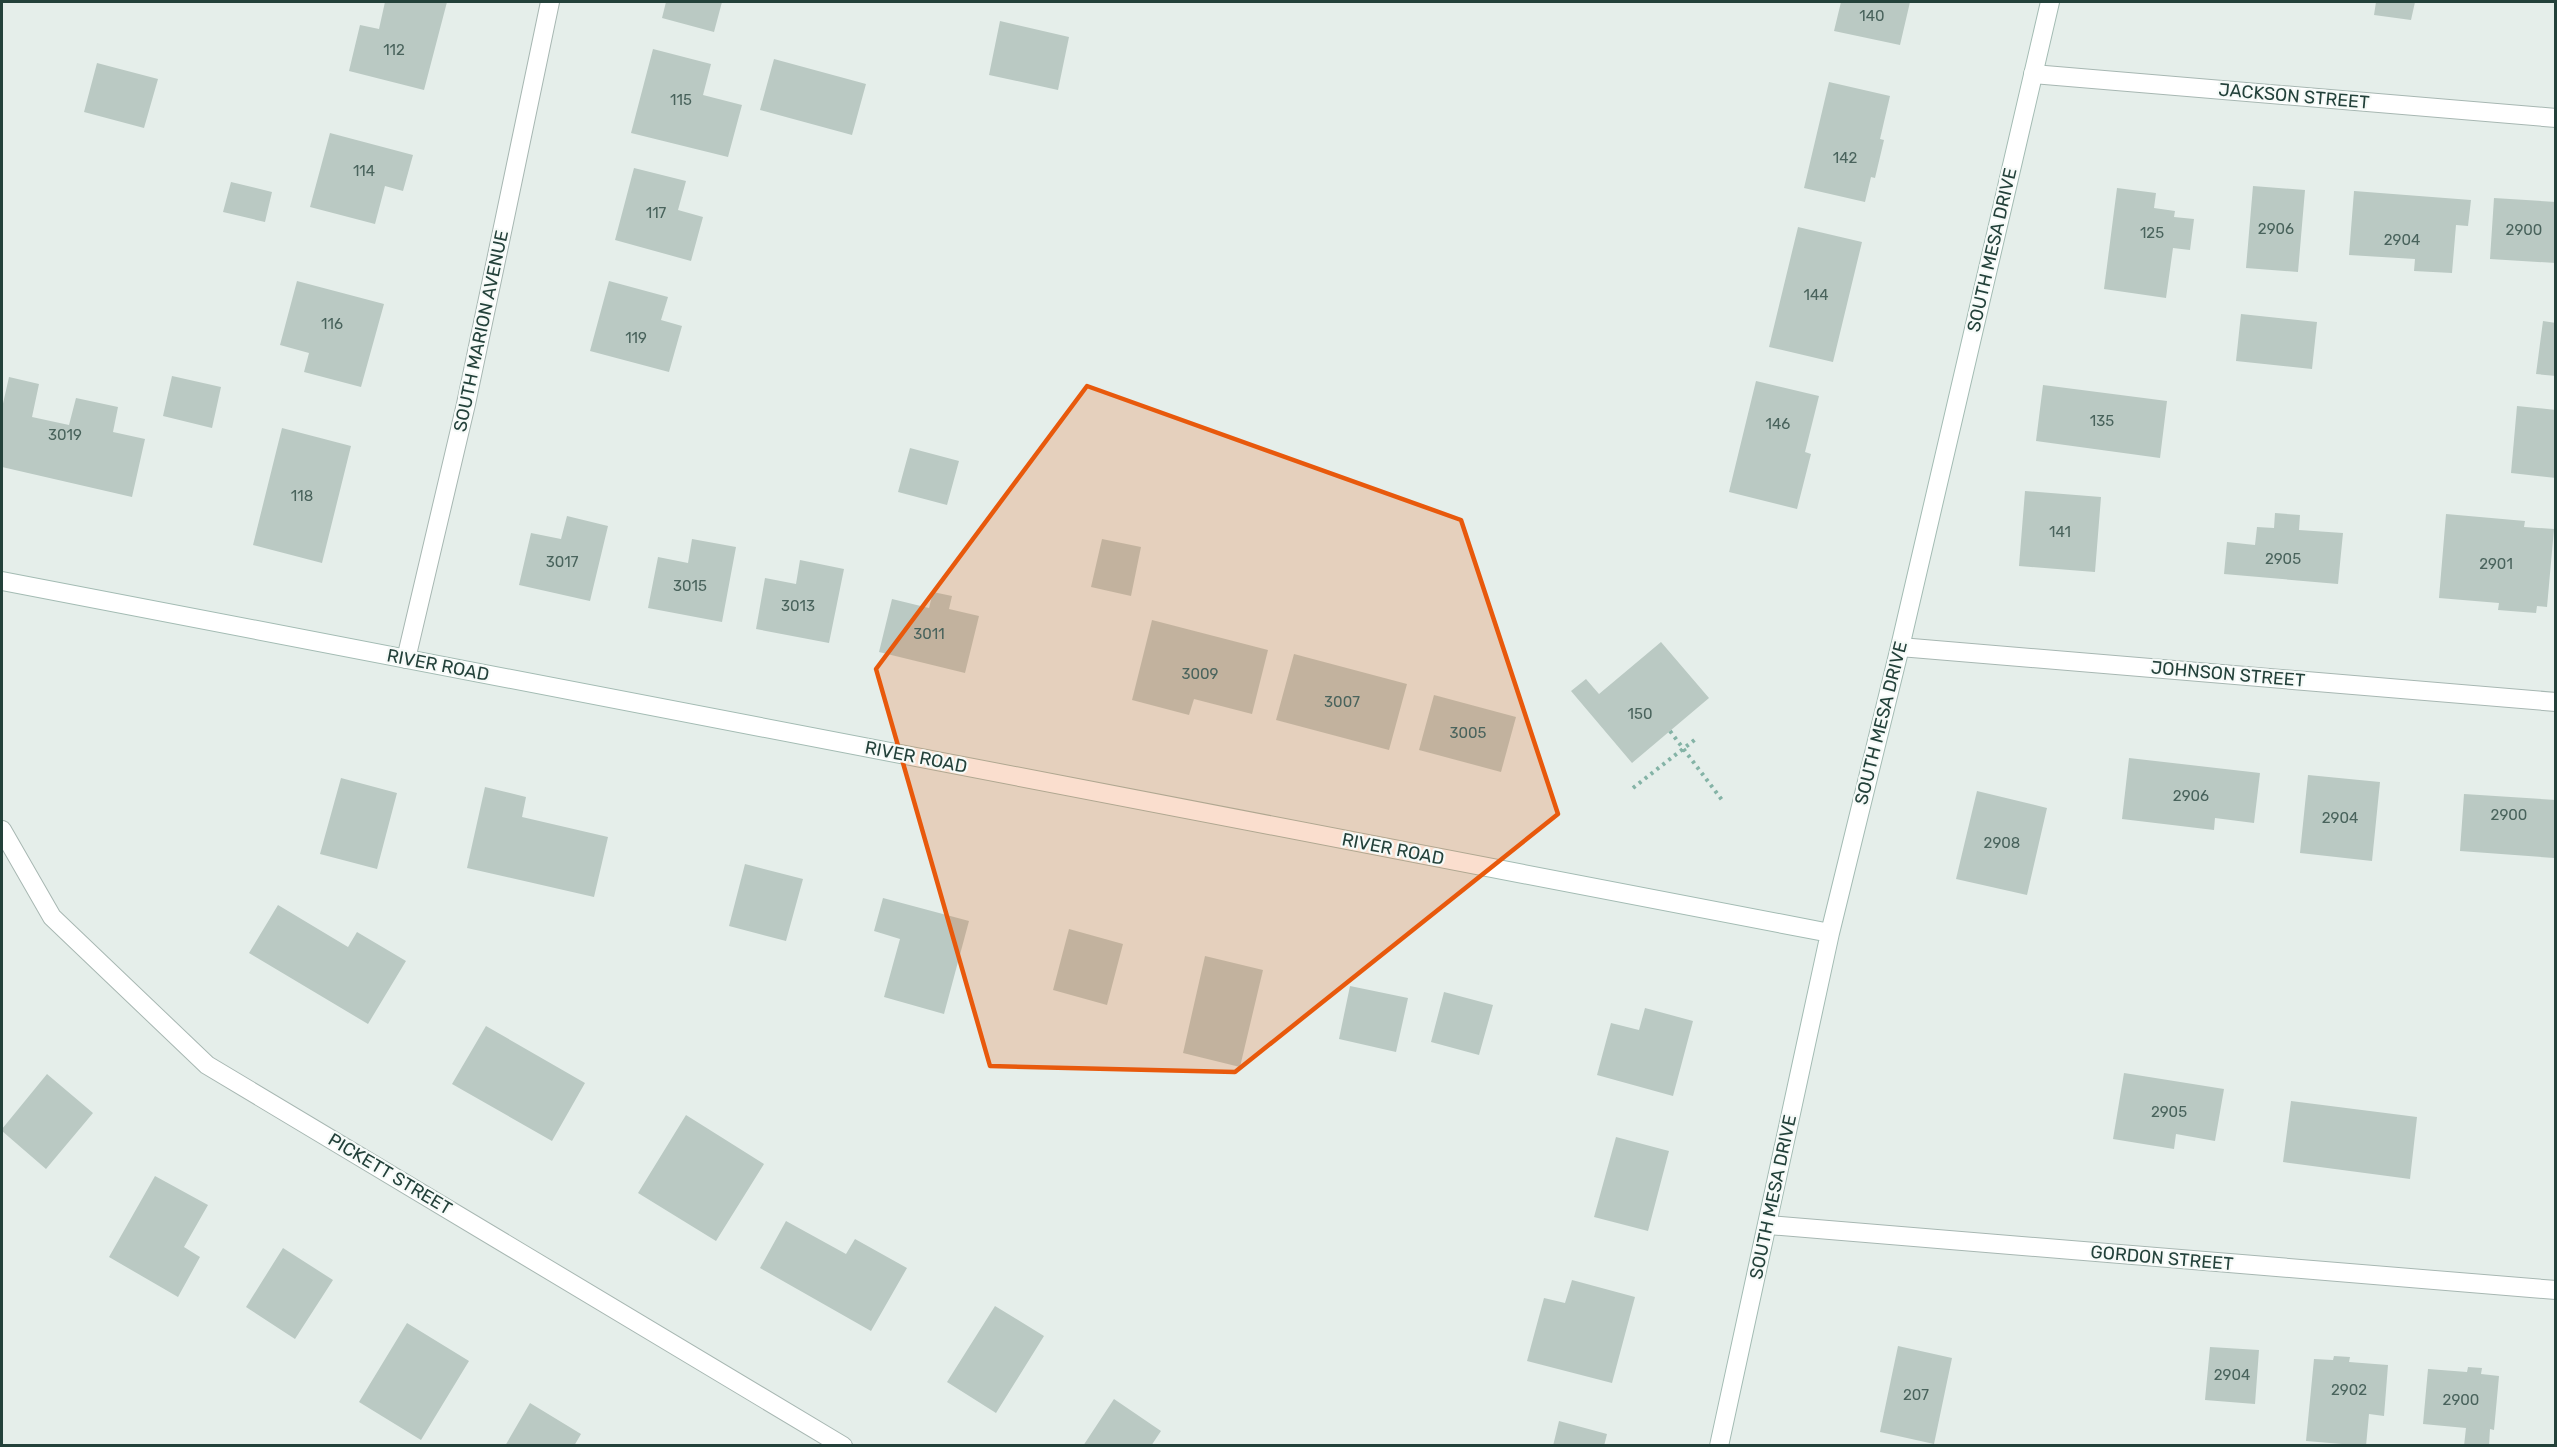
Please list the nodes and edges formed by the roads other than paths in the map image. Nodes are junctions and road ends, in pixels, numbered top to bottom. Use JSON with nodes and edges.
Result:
{"nodes":[{"id":1,"x":550,"y":2,"type":"edge"},
{"id":2,"x":2050,"y":2,"type":"edge"},
{"id":3,"x":2033,"y":74,"type":"junction"},
{"id":4,"x":2556,"y":118,"type":"edge"},
{"id":5,"x":2,"y":581,"type":"edge"},
{"id":6,"x":1900,"y":647,"type":"junction"},
{"id":7,"x":406,"y":659,"type":"junction"},
{"id":8,"x":2556,"y":702,"type":"edge"},
{"id":9,"x":2,"y":830,"type":"edge"},
{"id":10,"x":1830,"y":933,"type":"junction"},
{"id":11,"x":1768,"y":1225,"type":"junction"},
{"id":12,"x":2556,"y":1290,"type":"edge"},
{"id":13,"x":843,"y":1446,"type":"edge"},
{"id":14,"x":1719,"y":1446,"type":"edge"}],
"edges":[{"from":1,"to":7,"type":"street","name":"SOUTH MARION AVENUE"},
{"from":2,"to":3,"type":"street","name":"SOUTH MESA DRIVE"},
{"from":3,"to":4,"type":"street","name":"JACKSON STREET"},
{"from":3,"to":6,"type":"street","name":"SOUTH MESA DRIVE"},
{"from":5,"to":7,"type":"street","name":"RIVER ROAD"},
{"from":6,"to":8,"type":"street","name":"JOHNSON STREET"},
{"from":6,"to":10,"type":"street","name":"SOUTH MESA DRIVE"},
{"from":7,"to":10,"type":"street","name":"RIVER ROAD"},
{"from":9,"to":13,"type":"street","name":"PICKETT STREET"},
{"from":10,"to":11,"type":"street","name":"SOUTH MESA DRIVE"},
{"from":11,"to":12,"type":"street","name":"GORDON STREET"},
{"from":11,"to":14,"type":"street","name":"SOUTH MESA DRIVE"}]}
